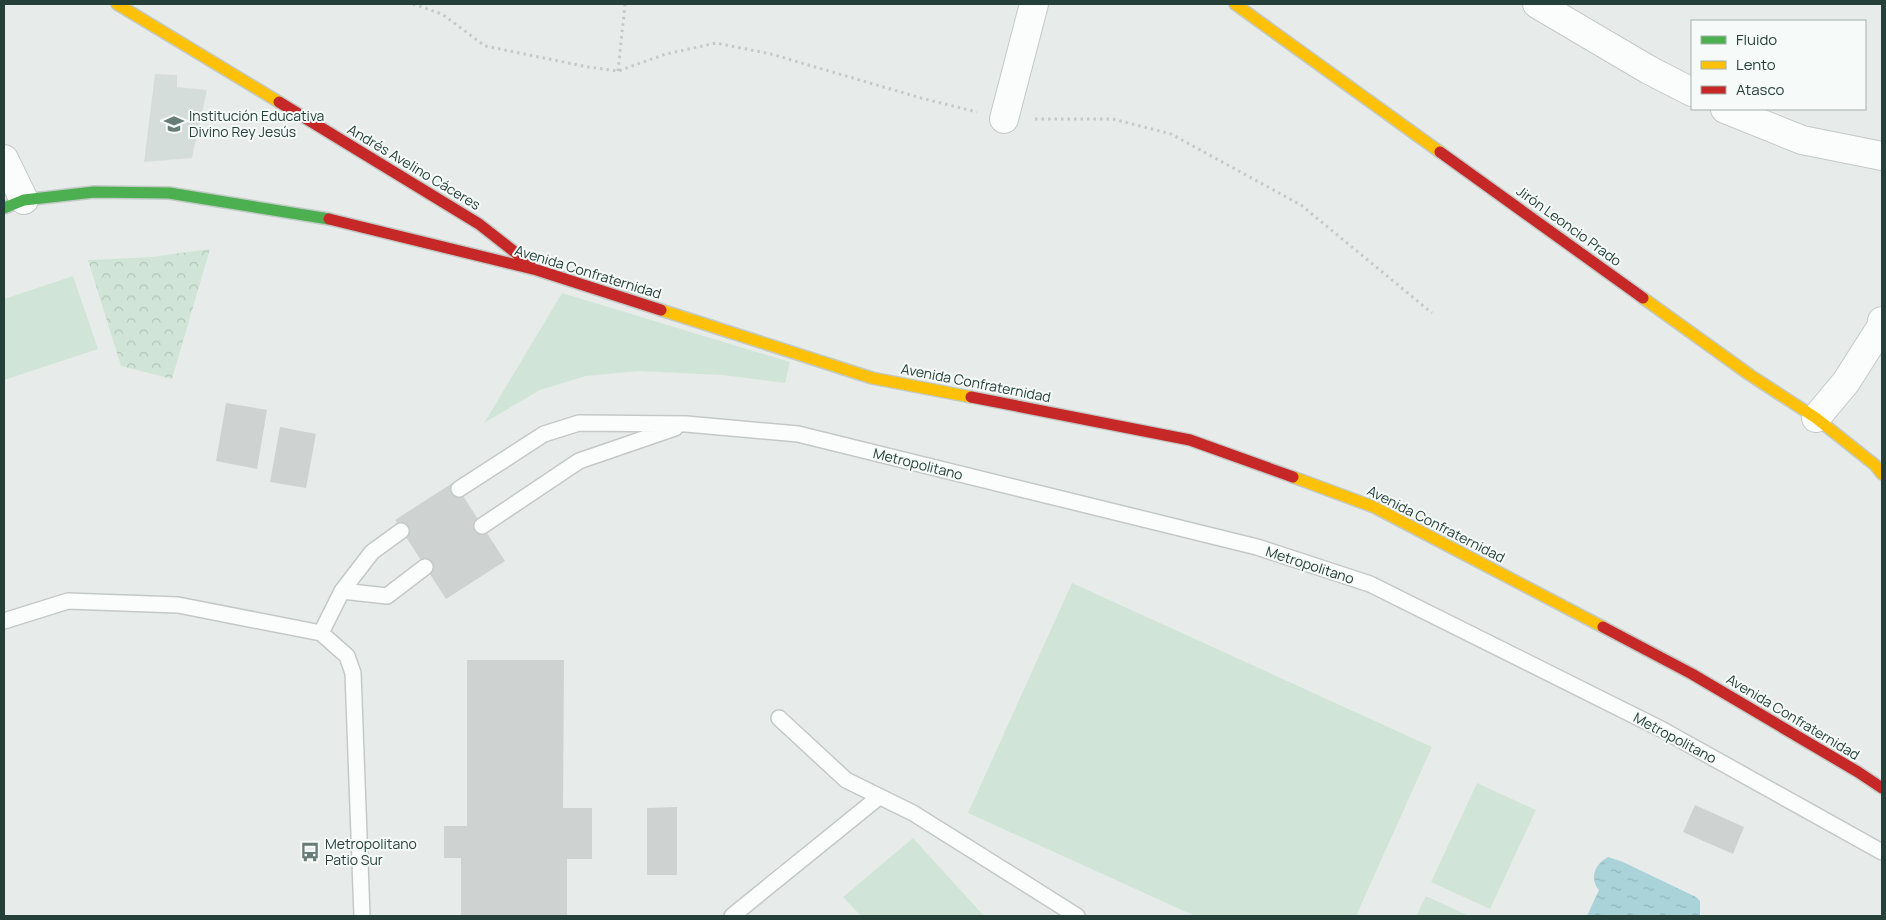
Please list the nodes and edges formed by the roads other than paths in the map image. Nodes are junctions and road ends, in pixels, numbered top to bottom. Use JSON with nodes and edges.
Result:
{"nodes":[{"id":1,"x":117,"y":4,"type":"edge"},
{"id":2,"x":1034,"y":4,"type":"edge"},
{"id":3,"x":1235,"y":4,"type":"edge"},
{"id":4,"x":1537,"y":4,"type":"edge"},
{"id":5,"x":1691,"y":91,"type":"edge"},
{"id":6,"x":1727,"y":110,"type":"edge"},
{"id":7,"x":1004,"y":119,"type":"road end"},
{"id":8,"x":1882,"y":156,"type":"edge"},
{"id":9,"x":4,"y":159,"type":"edge"},
{"id":10,"x":14,"y":204,"type":"edge"},
{"id":11,"x":537,"y":270,"type":"junction"},
{"id":12,"x":1882,"y":320,"type":"edge"},
{"id":13,"x":1816,"y":418,"type":"junction"},
{"id":14,"x":686,"y":424,"type":"junction"},
{"id":15,"x":1882,"y":474,"type":"edge"},
{"id":16,"x":459,"y":490,"type":"dead end"},
{"id":17,"x":482,"y":526,"type":"dead end"},
{"id":18,"x":401,"y":531,"type":"dead end"},
{"id":19,"x":425,"y":567,"type":"dead end"},
{"id":20,"x":342,"y":591,"type":"junction"},
{"id":21,"x":4,"y":621,"type":"edge"},
{"id":22,"x":321,"y":634,"type":"junction"},
{"id":23,"x":779,"y":718,"type":"dead end"},
{"id":24,"x":1882,"y":788,"type":"edge"},
{"id":25,"x":879,"y":797,"type":"junction"},
{"id":26,"x":1882,"y":852,"type":"edge"},
{"id":27,"x":362,"y":916,"type":"edge"},
{"id":28,"x":732,"y":916,"type":"edge"},
{"id":29,"x":1077,"y":916,"type":"edge"}],
"edges":[{"from":1,"to":11,"type":"street","name":"Andrés Avelino Cáceres"},
{"from":2,"to":7,"type":"street"},
{"from":3,"to":13,"type":"street","name":"Jirón Leoncio Prado"},
{"from":4,"to":5,"type":"street"},
{"from":6,"to":8,"type":"street"},
{"from":9,"to":10,"type":"street"},
{"from":10,"to":11,"type":"street","name":"Avenida Confraternidad"},
{"from":11,"to":24,"type":"street","name":"Avenida Confraternidad"},
{"from":12,"to":13,"type":"street"},
{"from":13,"to":15,"type":"street","name":"Jirón Leoncio Prado"},
{"from":14,"to":16,"type":"lane","name":"Metropolitano"},
{"from":14,"to":17,"type":"lane","name":"Metropolitano"},
{"from":14,"to":26,"type":"lane","name":"Metropolitano"},
{"from":18,"to":20,"type":"lane"},
{"from":19,"to":20,"type":"lane"},
{"from":20,"to":22,"type":"lane"},
{"from":21,"to":22,"type":"lane"},
{"from":22,"to":27,"type":"lane"},
{"from":23,"to":25,"type":"lane"},
{"from":25,"to":28,"type":"lane"},
{"from":25,"to":29,"type":"lane"}]}
